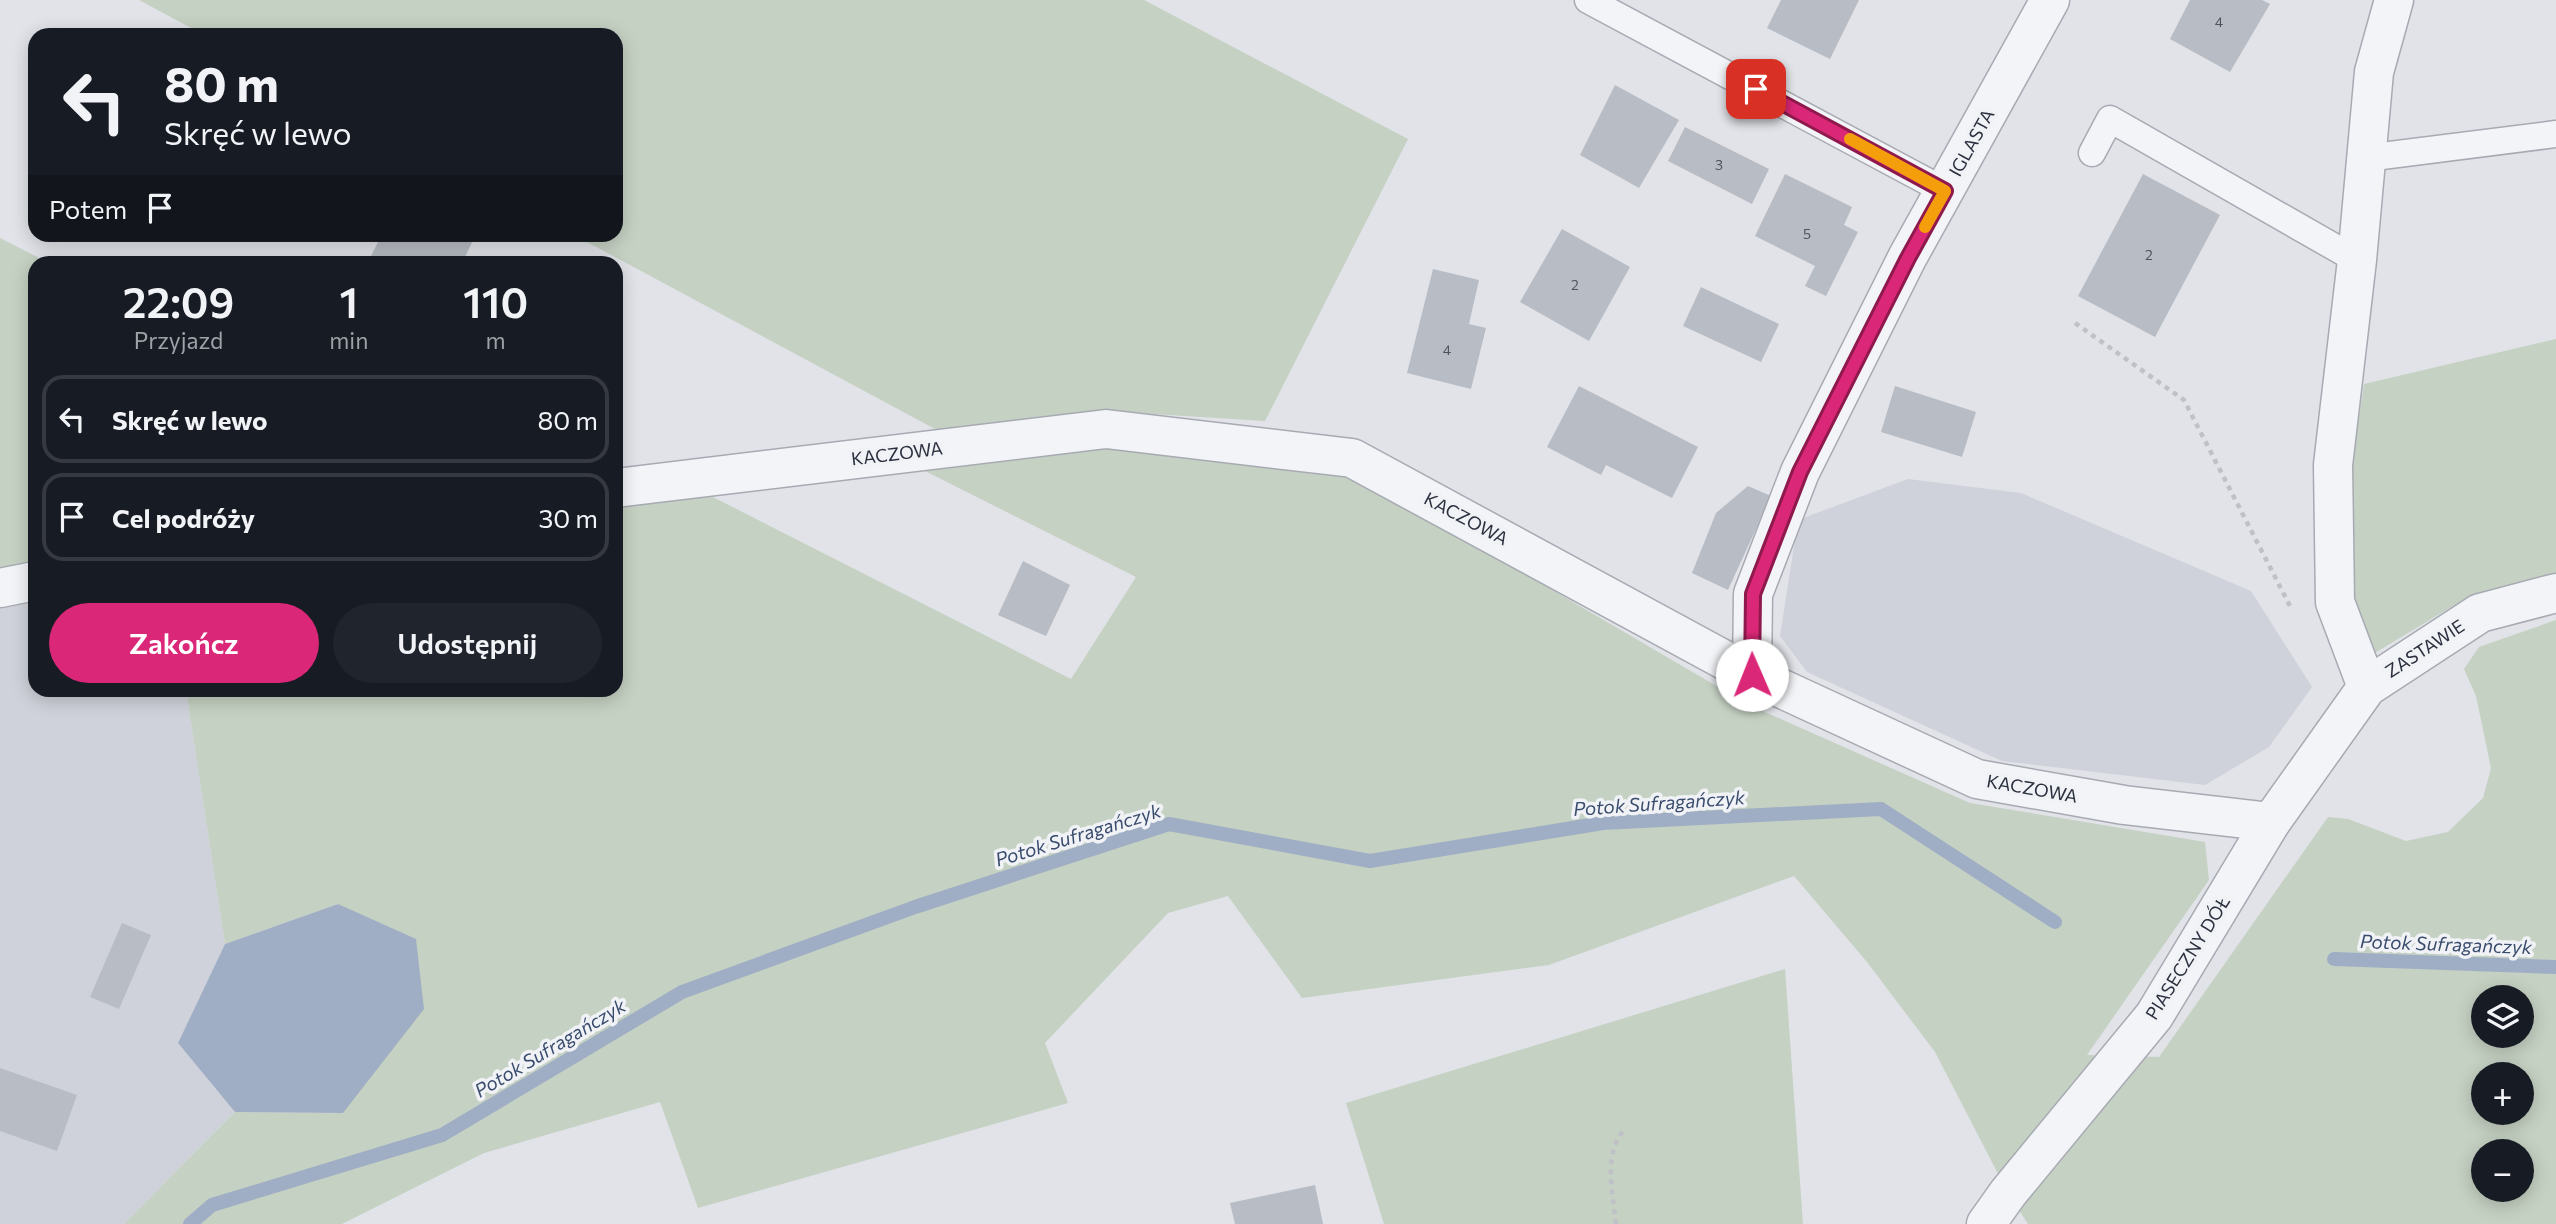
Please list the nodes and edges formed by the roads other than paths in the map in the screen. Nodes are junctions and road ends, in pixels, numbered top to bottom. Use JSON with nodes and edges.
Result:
{"nodes":[{"id":1,"x":1588,"y":0,"type":"edge"},
{"id":2,"x":2050,"y":0,"type":"edge"},
{"id":3,"x":2394,"y":0,"type":"edge"},
{"id":4,"x":2556,"y":134,"type":"edge"},
{"id":5,"x":2092,"y":153,"type":"dead end"},
{"id":6,"x":2366,"y":159,"type":"junction"},
{"id":7,"x":1945,"y":191,"type":"junction"},
{"id":8,"x":2357,"y":260,"type":"junction"},
{"id":9,"x":623,"y":487,"type":"edge"},
{"id":10,"x":28,"y":583,"type":"edge"},
{"id":11,"x":0,"y":588,"type":"edge"},
{"id":12,"x":2556,"y":593,"type":"edge"},
{"id":13,"x":1752,"y":675,"type":"junction"},
{"id":14,"x":2367,"y":687,"type":"junction"},
{"id":15,"x":2324,"y":748,"type":"joint"},
{"id":16,"x":2271,"y":822,"type":"junction"},
{"id":17,"x":1986,"y":1224,"type":"edge"}],
"edges":[{"from":1,"to":7,"type":"lane"},
{"from":2,"to":7,"type":"street","name":"IGLASTA"},
{"from":3,"to":6,"type":"street"},
{"from":4,"to":6,"type":"lane"},
{"from":5,"to":8,"type":"lane"},
{"from":6,"to":8,"type":"street"},
{"from":7,"to":13,"type":"street","name":"IGLASTA"},
{"from":8,"to":14,"type":"street"},
{"from":9,"to":13,"type":"street","name":"KACZOWA"},
{"from":10,"to":11,"type":"street"},
{"from":12,"to":14,"type":"street","name":"ZASTAWIE"},
{"from":13,"to":16,"type":"street","name":"KACZOWA"},
{"from":14,"to":15,"type":"street","name":"ZASTAWIE"},
{"from":15,"to":16,"type":"street","name":"PIASECZNY DÓŁ"},
{"from":16,"to":17,"type":"street","name":"PIASECZNY DÓŁ"}]}
